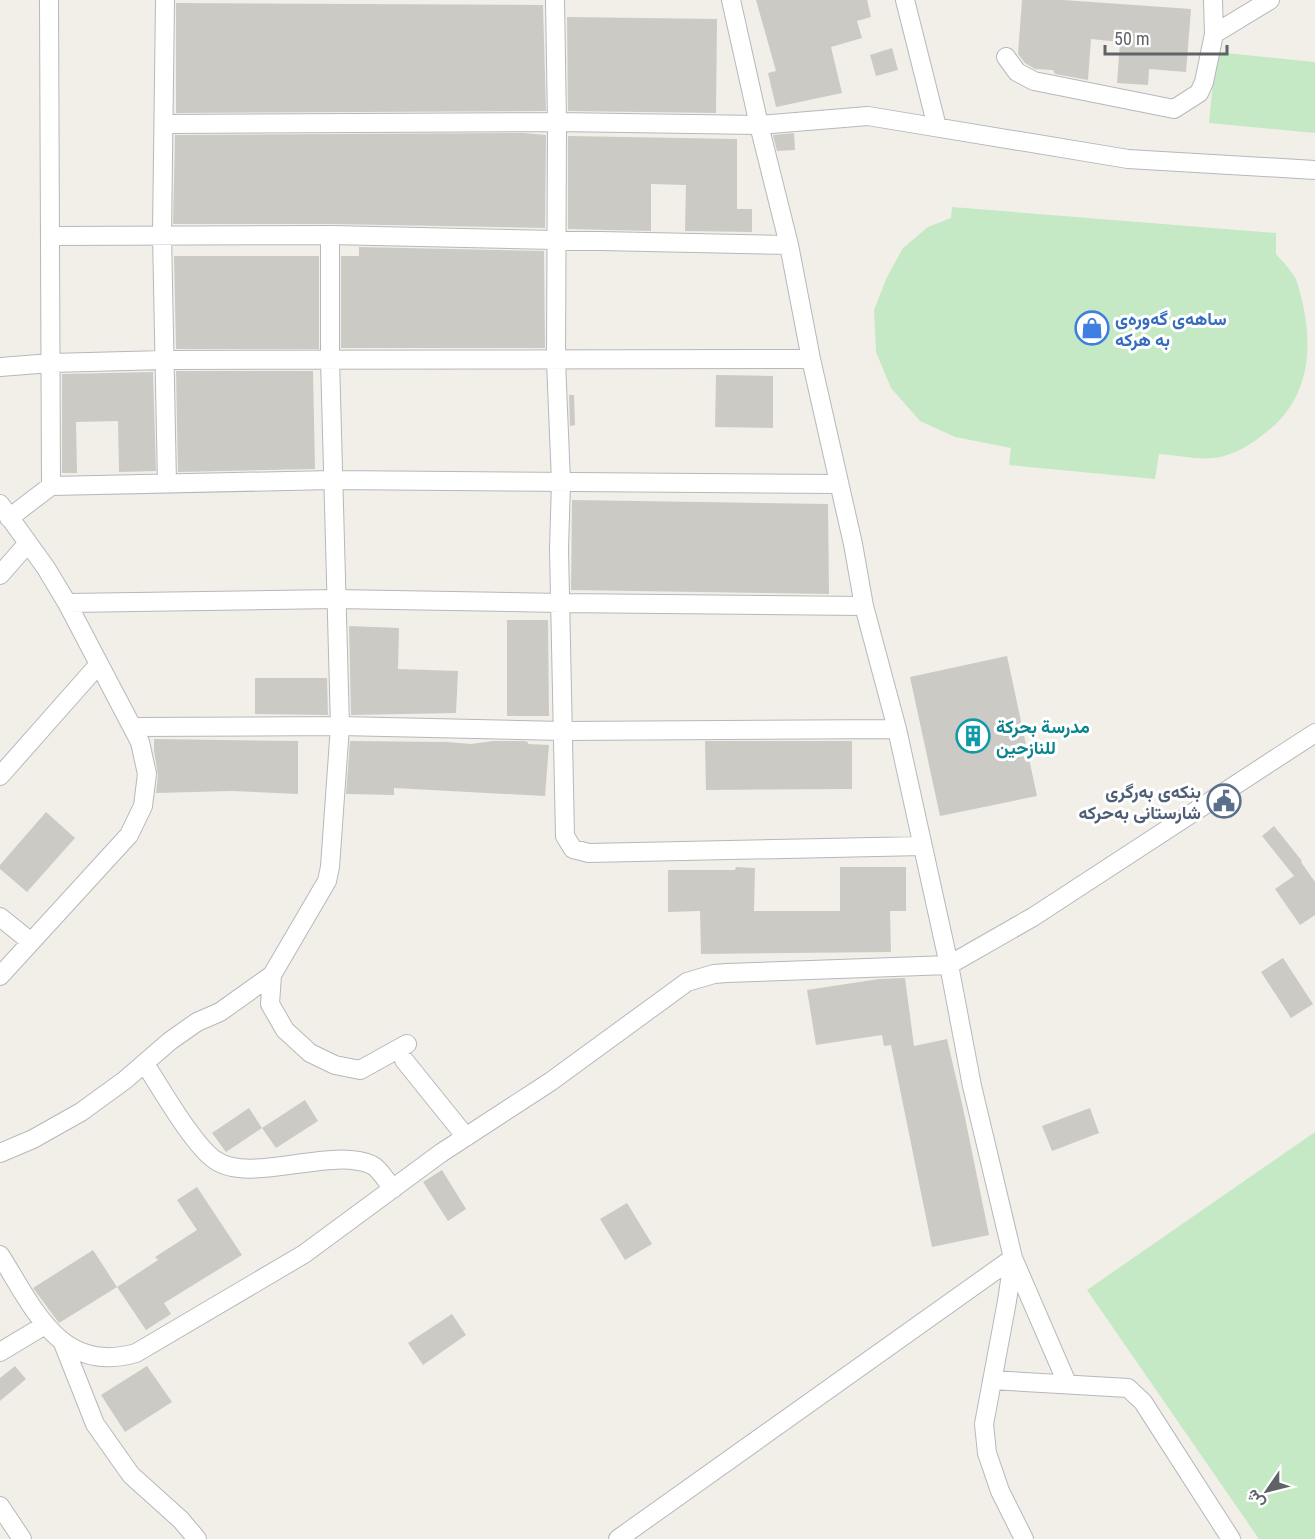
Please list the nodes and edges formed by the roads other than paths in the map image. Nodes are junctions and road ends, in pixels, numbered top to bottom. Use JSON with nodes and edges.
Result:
{"nodes":[{"id":1,"x":49,"y":0,"type":"edge"},
{"id":2,"x":165,"y":0,"type":"edge"},
{"id":3,"x":555,"y":0,"type":"edge"},
{"id":4,"x":731,"y":0,"type":"edge"},
{"id":5,"x":905,"y":0,"type":"edge"},
{"id":6,"x":1213,"y":0,"type":"edge"},
{"id":7,"x":1270,"y":0,"type":"edge"},
{"id":8,"x":1214,"y":34,"type":"junction"},
{"id":9,"x":1006,"y":57,"type":"dead end"},
{"id":10,"x":557,"y":122,"type":"junction"},
{"id":11,"x":165,"y":124,"type":"junction"},
{"id":12,"x":759,"y":125,"type":"junction"},
{"id":13,"x":937,"y":127,"type":"junction"},
{"id":14,"x":1315,"y":170,"type":"edge"},
{"id":15,"x":162,"y":235,"type":"junction"},
{"id":16,"x":330,"y":235,"type":"junction"},
{"id":17,"x":50,"y":236,"type":"junction"},
{"id":18,"x":556,"y":240,"type":"junction"},
{"id":19,"x":789,"y":245,"type":"junction"},
{"id":20,"x":330,"y":359,"type":"junction"},
{"id":21,"x":811,"y":359,"type":"junction"},
{"id":22,"x":164,"y":360,"type":"junction"},
{"id":23,"x":556,"y":361,"type":"junction"},
{"id":24,"x":51,"y":363,"type":"junction"},
{"id":25,"x":0,"y":367,"type":"edge"},
{"id":26,"x":332,"y":480,"type":"junction"},
{"id":27,"x":561,"y":482,"type":"junction"},
{"id":28,"x":167,"y":483,"type":"junction"},
{"id":29,"x":839,"y":484,"type":"junction"},
{"id":30,"x":51,"y":486,"type":"junction"},
{"id":31,"x":5,"y":511,"type":"edge"},
{"id":32,"x":28,"y":543,"type":"junction"},
{"id":33,"x":0,"y":575,"type":"edge"},
{"id":34,"x":335,"y":599,"type":"junction"},
{"id":35,"x":67,"y":603,"type":"junction"},
{"id":36,"x":561,"y":603,"type":"junction"},
{"id":37,"x":864,"y":606,"type":"junction"},
{"id":38,"x":99,"y":664,"type":"junction"},
{"id":39,"x":340,"y":726,"type":"junction"},
{"id":40,"x":132,"y":727,"type":"junction"},
{"id":41,"x":897,"y":729,"type":"junction"},
{"id":42,"x":563,"y":731,"type":"junction"},
{"id":43,"x":1315,"y":733,"type":"edge"},
{"id":44,"x":0,"y":776,"type":"edge"},
{"id":45,"x":923,"y":846,"type":"junction"},
{"id":46,"x":0,"y":917,"type":"edge"},
{"id":47,"x":31,"y":942,"type":"junction"},
{"id":48,"x":949,"y":965,"type":"junction"},
{"id":49,"x":272,"y":975,"type":"junction"},
{"id":50,"x":0,"y":976,"type":"edge"},
{"id":51,"x":145,"y":1064,"type":"junction"},
{"id":52,"x":466,"y":1137,"type":"junction"},
{"id":53,"x":0,"y":1153,"type":"edge"},
{"id":54,"x":393,"y":1189,"type":"junction"},
{"id":55,"x":0,"y":1255,"type":"edge"},
{"id":56,"x":1013,"y":1258,"type":"junction"},
{"id":57,"x":45,"y":1325,"type":"junction"},
{"id":58,"x":63,"y":1343,"type":"junction"},
{"id":59,"x":0,"y":1352,"type":"edge"},
{"id":60,"x":992,"y":1380,"type":"junction"},
{"id":61,"x":1067,"y":1383,"type":"junction"},
{"id":62,"x":0,"y":1506,"type":"edge"},
{"id":63,"x":22,"y":1539,"type":"edge"},
{"id":64,"x":197,"y":1539,"type":"edge"},
{"id":65,"x":618,"y":1539,"type":"edge"},
{"id":66,"x":1024,"y":1539,"type":"edge"},
{"id":67,"x":1231,"y":1539,"type":"edge"}],
"edges":[{"from":1,"to":17,"type":"street"},
{"from":2,"to":11,"type":"street"},
{"from":3,"to":10,"type":"street"},
{"from":4,"to":12,"type":"street"},
{"from":5,"to":13,"type":"street"},
{"from":6,"to":8,"type":"street"},
{"from":7,"to":8,"type":"street"},
{"from":8,"to":9,"type":"street"},
{"from":10,"to":11,"type":"street"},
{"from":10,"to":12,"type":"street"},
{"from":10,"to":18,"type":"street"},
{"from":11,"to":15,"type":"street"},
{"from":12,"to":13,"type":"street"},
{"from":12,"to":19,"type":"street"},
{"from":13,"to":14,"type":"street"},
{"from":15,"to":16,"type":"street"},
{"from":15,"to":17,"type":"street"},
{"from":15,"to":22,"type":"street"},
{"from":16,"to":18,"type":"street"},
{"from":16,"to":20,"type":"street"},
{"from":17,"to":24,"type":"street"},
{"from":18,"to":19,"type":"street"},
{"from":18,"to":23,"type":"street"},
{"from":19,"to":21,"type":"street"},
{"from":20,"to":22,"type":"street"},
{"from":20,"to":23,"type":"street"},
{"from":20,"to":26,"type":"street"},
{"from":21,"to":23,"type":"street"},
{"from":21,"to":29,"type":"street"},
{"from":22,"to":24,"type":"street"},
{"from":22,"to":28,"type":"street"},
{"from":23,"to":27,"type":"street"},
{"from":24,"to":25,"type":"street"},
{"from":24,"to":30,"type":"street"},
{"from":26,"to":27,"type":"street"},
{"from":26,"to":28,"type":"street"},
{"from":26,"to":34,"type":"street"},
{"from":27,"to":29,"type":"street"},
{"from":27,"to":36,"type":"street"},
{"from":28,"to":30,"type":"street"},
{"from":29,"to":37,"type":"street"},
{"from":30,"to":31,"type":"street"},
{"from":31,"to":32,"type":"street"},
{"from":32,"to":33,"type":"street"},
{"from":32,"to":35,"type":"street"},
{"from":34,"to":35,"type":"street"},
{"from":34,"to":36,"type":"street"},
{"from":34,"to":39,"type":"street"},
{"from":35,"to":38,"type":"street"},
{"from":36,"to":37,"type":"street"},
{"from":36,"to":42,"type":"street"},
{"from":37,"to":41,"type":"street"},
{"from":38,"to":40,"type":"street"},
{"from":38,"to":44,"type":"street"},
{"from":39,"to":40,"type":"street"},
{"from":39,"to":42,"type":"street"},
{"from":39,"to":49,"type":"street"},
{"from":40,"to":47,"type":"street"},
{"from":41,"to":42,"type":"street"},
{"from":41,"to":45,"type":"street"},
{"from":42,"to":45,"type":"street"},
{"from":43,"to":48,"type":"street"},
{"from":45,"to":48,"type":"street"},
{"from":46,"to":47,"type":"street"},
{"from":47,"to":50,"type":"street"},
{"from":48,"to":52,"type":"street"},
{"from":48,"to":56,"type":"street"},
{"from":49,"to":51,"type":"street"},
{"from":49,"to":52,"type":"street"},
{"from":51,"to":53,"type":"street"},
{"from":51,"to":54,"type":"street"},
{"from":52,"to":54,"type":"street"},
{"from":54,"to":58,"type":"street"},
{"from":55,"to":57,"type":"street"},
{"from":56,"to":60,"type":"street"},
{"from":56,"to":61,"type":"street"},
{"from":56,"to":65,"type":"street"},
{"from":57,"to":58,"type":"street"},
{"from":57,"to":59,"type":"street"},
{"from":58,"to":64,"type":"street"},
{"from":60,"to":61,"type":"street"},
{"from":60,"to":66,"type":"street"},
{"from":61,"to":67,"type":"street"},
{"from":62,"to":63,"type":"street"}]}
